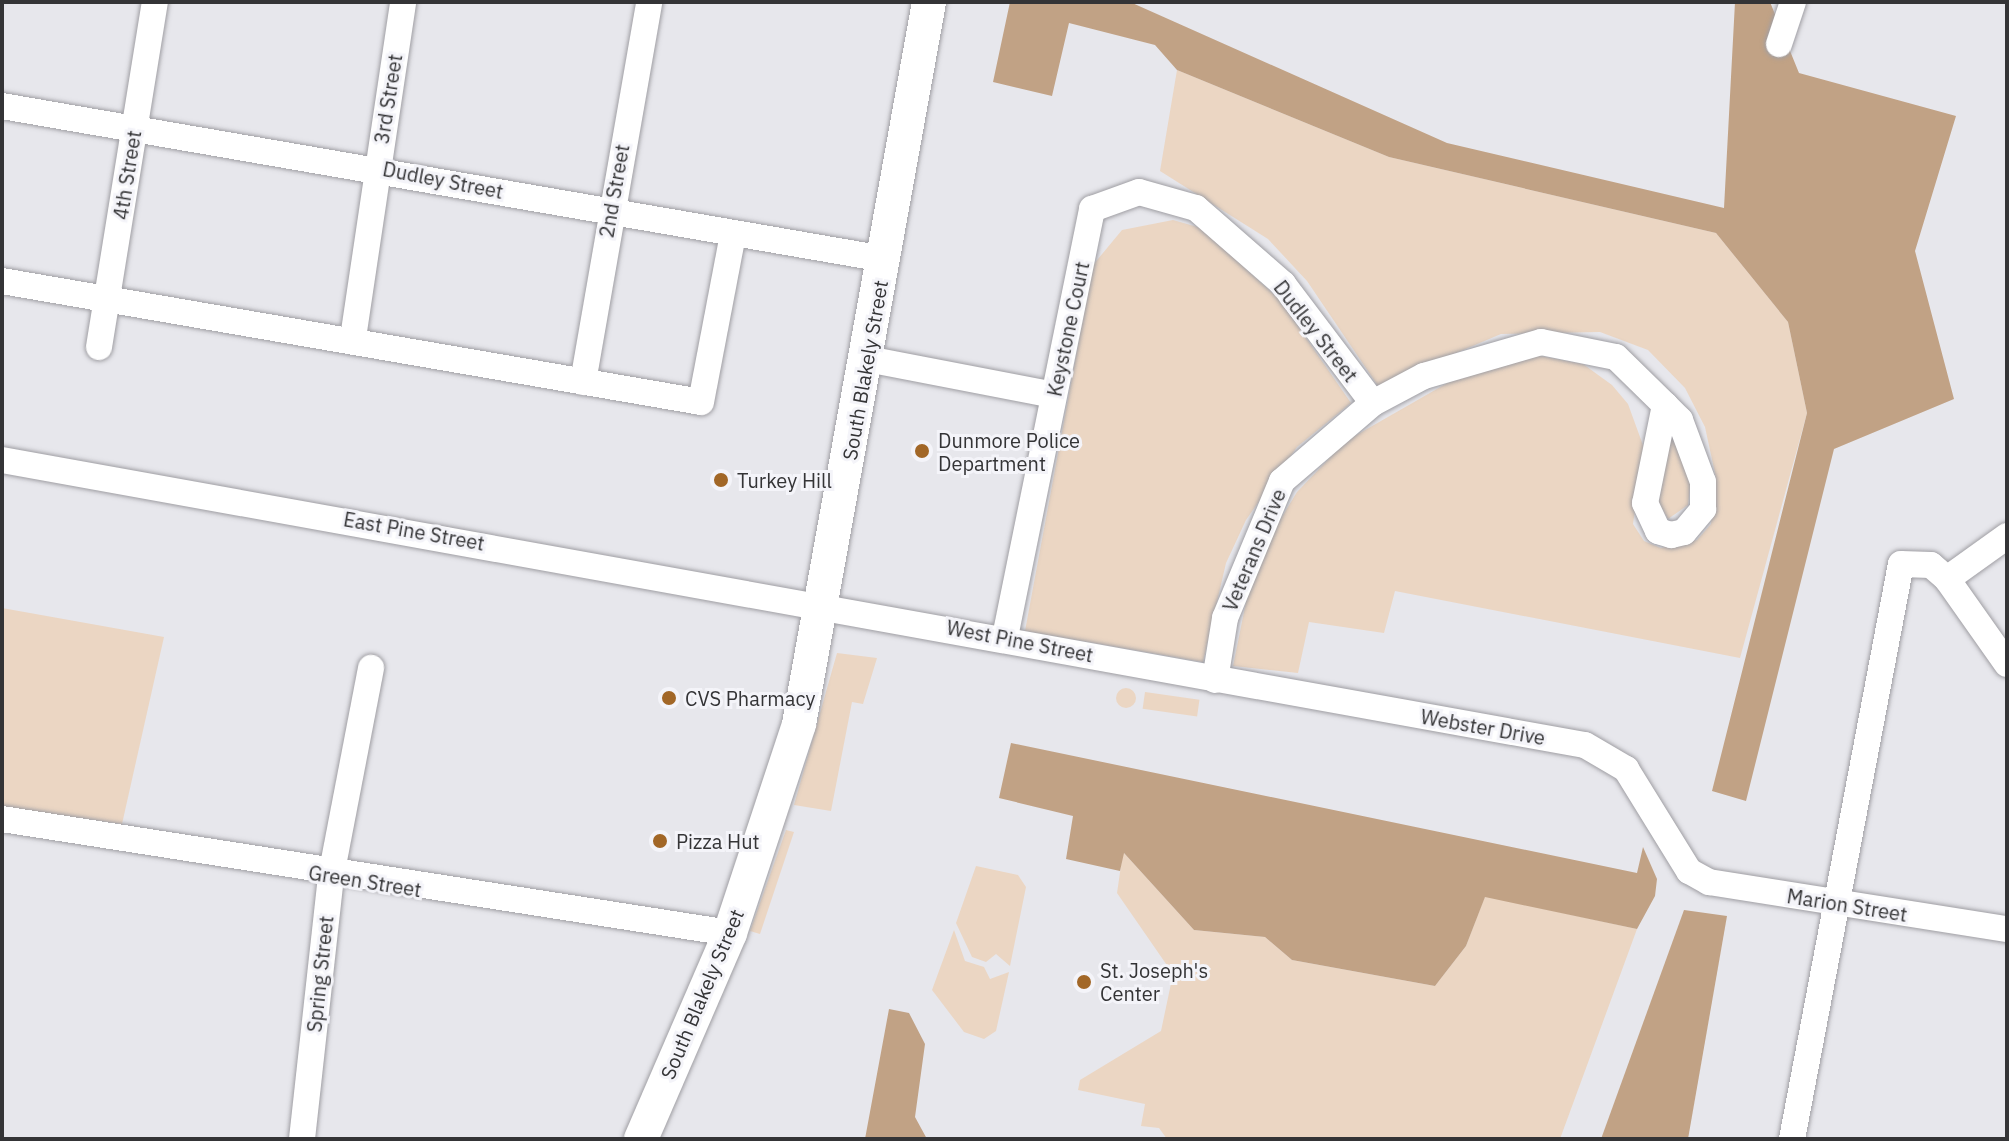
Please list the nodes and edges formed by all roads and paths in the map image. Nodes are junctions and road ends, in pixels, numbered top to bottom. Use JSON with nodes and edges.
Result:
{"nodes":[{"id":1,"x":155,"y":2,"type":"edge"},
{"id":2,"x":403,"y":2,"type":"edge"},
{"id":3,"x":649,"y":2,"type":"edge"},
{"id":4,"x":929,"y":2,"type":"edge"},
{"id":5,"x":1793,"y":2,"type":"edge"},
{"id":6,"x":1779,"y":44,"type":"dead end"},
{"id":7,"x":2,"y":106,"type":"edge"},
{"id":8,"x":134,"y":129,"type":"junction"},
{"id":9,"x":377,"y":167,"type":"junction"},
{"id":10,"x":1092,"y":209,"type":"joint"},
{"id":11,"x":609,"y":212,"type":"junction"},
{"id":12,"x":733,"y":234,"type":"junction"},
{"id":13,"x":884,"y":259,"type":"junction"},
{"id":14,"x":2,"y":281,"type":"edge"},
{"id":15,"x":108,"y":299,"type":"junction"},
{"id":16,"x":353,"y":338,"type":"junction"},
{"id":17,"x":99,"y":347,"type":"dead end"},
{"id":18,"x":867,"y":359,"type":"junction"},
{"id":19,"x":583,"y":382,"type":"junction"},
{"id":20,"x":1054,"y":395,"type":"junction"},
{"id":21,"x":1373,"y":403,"type":"junction"},
{"id":22,"x":1665,"y":405,"type":"dead end"},
{"id":23,"x":2,"y":460,"type":"edge"},
{"id":24,"x":2007,"y":536,"type":"edge"},
{"id":25,"x":1947,"y":579,"type":"junction"},
{"id":26,"x":825,"y":606,"type":"junction"},
{"id":27,"x":1005,"y":637,"type":"junction"},
{"id":28,"x":2007,"y":664,"type":"edge"},
{"id":29,"x":371,"y":668,"type":"dead end"},
{"id":30,"x":1215,"y":680,"type":"junction"},
{"id":31,"x":2,"y":819,"type":"edge"},
{"id":32,"x":1689,"y":871,"type":"joint"},
{"id":33,"x":331,"y":876,"type":"junction"},
{"id":34,"x":1835,"y":904,"type":"junction"},
{"id":35,"x":2007,"y":929,"type":"edge"},
{"id":36,"x":730,"y":933,"type":"junction"},
{"id":37,"x":302,"y":1139,"type":"edge"},
{"id":38,"x":641,"y":1139,"type":"edge"},
{"id":39,"x":1792,"y":1139,"type":"edge"}],
"edges":[{"from":1,"to":8,"type":"street","name":"4th Street"},
{"from":2,"to":9,"type":"street","name":"3rd Street"},
{"from":3,"to":11,"type":"street","name":"2nd Street"},
{"from":4,"to":13,"type":"main road","name":"South Blakely Street"},
{"from":5,"to":6,"type":"street"},
{"from":7,"to":8,"type":"street","name":"Dudley Street"},
{"from":8,"to":9,"type":"street","name":"Dudley Street"},
{"from":8,"to":15,"type":"street","name":"4th Street"},
{"from":9,"to":11,"type":"street","name":"Dudley Street"},
{"from":9,"to":16,"type":"street","name":"3rd Street"},
{"from":10,"to":20,"type":"street","name":"Keystone Court"},
{"from":10,"to":21,"type":"street","name":"Dudley Street"},
{"from":11,"to":12,"type":"street","name":"Dudley Street"},
{"from":11,"to":19,"type":"street","name":"2nd Street"},
{"from":12,"to":13,"type":"street","name":"Dudley Street"},
{"from":12,"to":19,"type":"street"},
{"from":13,"to":18,"type":"main road","name":"South Blakely Street"},
{"from":14,"to":15,"type":"street"},
{"from":15,"to":16,"type":"street"},
{"from":15,"to":17,"type":"street","name":"4th Street"},
{"from":16,"to":19,"type":"street"},
{"from":18,"to":20,"type":"street"},
{"from":18,"to":26,"type":"main road","name":"South Blakely Street"},
{"from":20,"to":27,"type":"street","name":"Keystone Court"},
{"from":21,"to":22,"type":"street","name":"Veterans Drive"},
{"from":21,"to":30,"type":"street","name":"Veterans Drive"},
{"from":23,"to":26,"type":"street","name":"East Pine Street"},
{"from":24,"to":25,"type":"street"},
{"from":25,"to":28,"type":"street"},
{"from":25,"to":34,"type":"street"},
{"from":26,"to":27,"type":"street","name":"West Pine Street"},
{"from":26,"to":36,"type":"main road","name":"South Blakely Street"},
{"from":27,"to":30,"type":"street","name":"West Pine Street"},
{"from":29,"to":33,"type":"street","name":"Spring Street"},
{"from":30,"to":32,"type":"street","name":"Webster Drive"},
{"from":31,"to":33,"type":"street","name":"Green Street"},
{"from":32,"to":34,"type":"street","name":"Marion Street"},
{"from":33,"to":36,"type":"street","name":"Green Street"},
{"from":33,"to":37,"type":"street","name":"Spring Street"},
{"from":34,"to":35,"type":"street","name":"Marion Street"},
{"from":34,"to":39,"type":"street"},
{"from":36,"to":38,"type":"main road","name":"South Blakely Street"}]}
